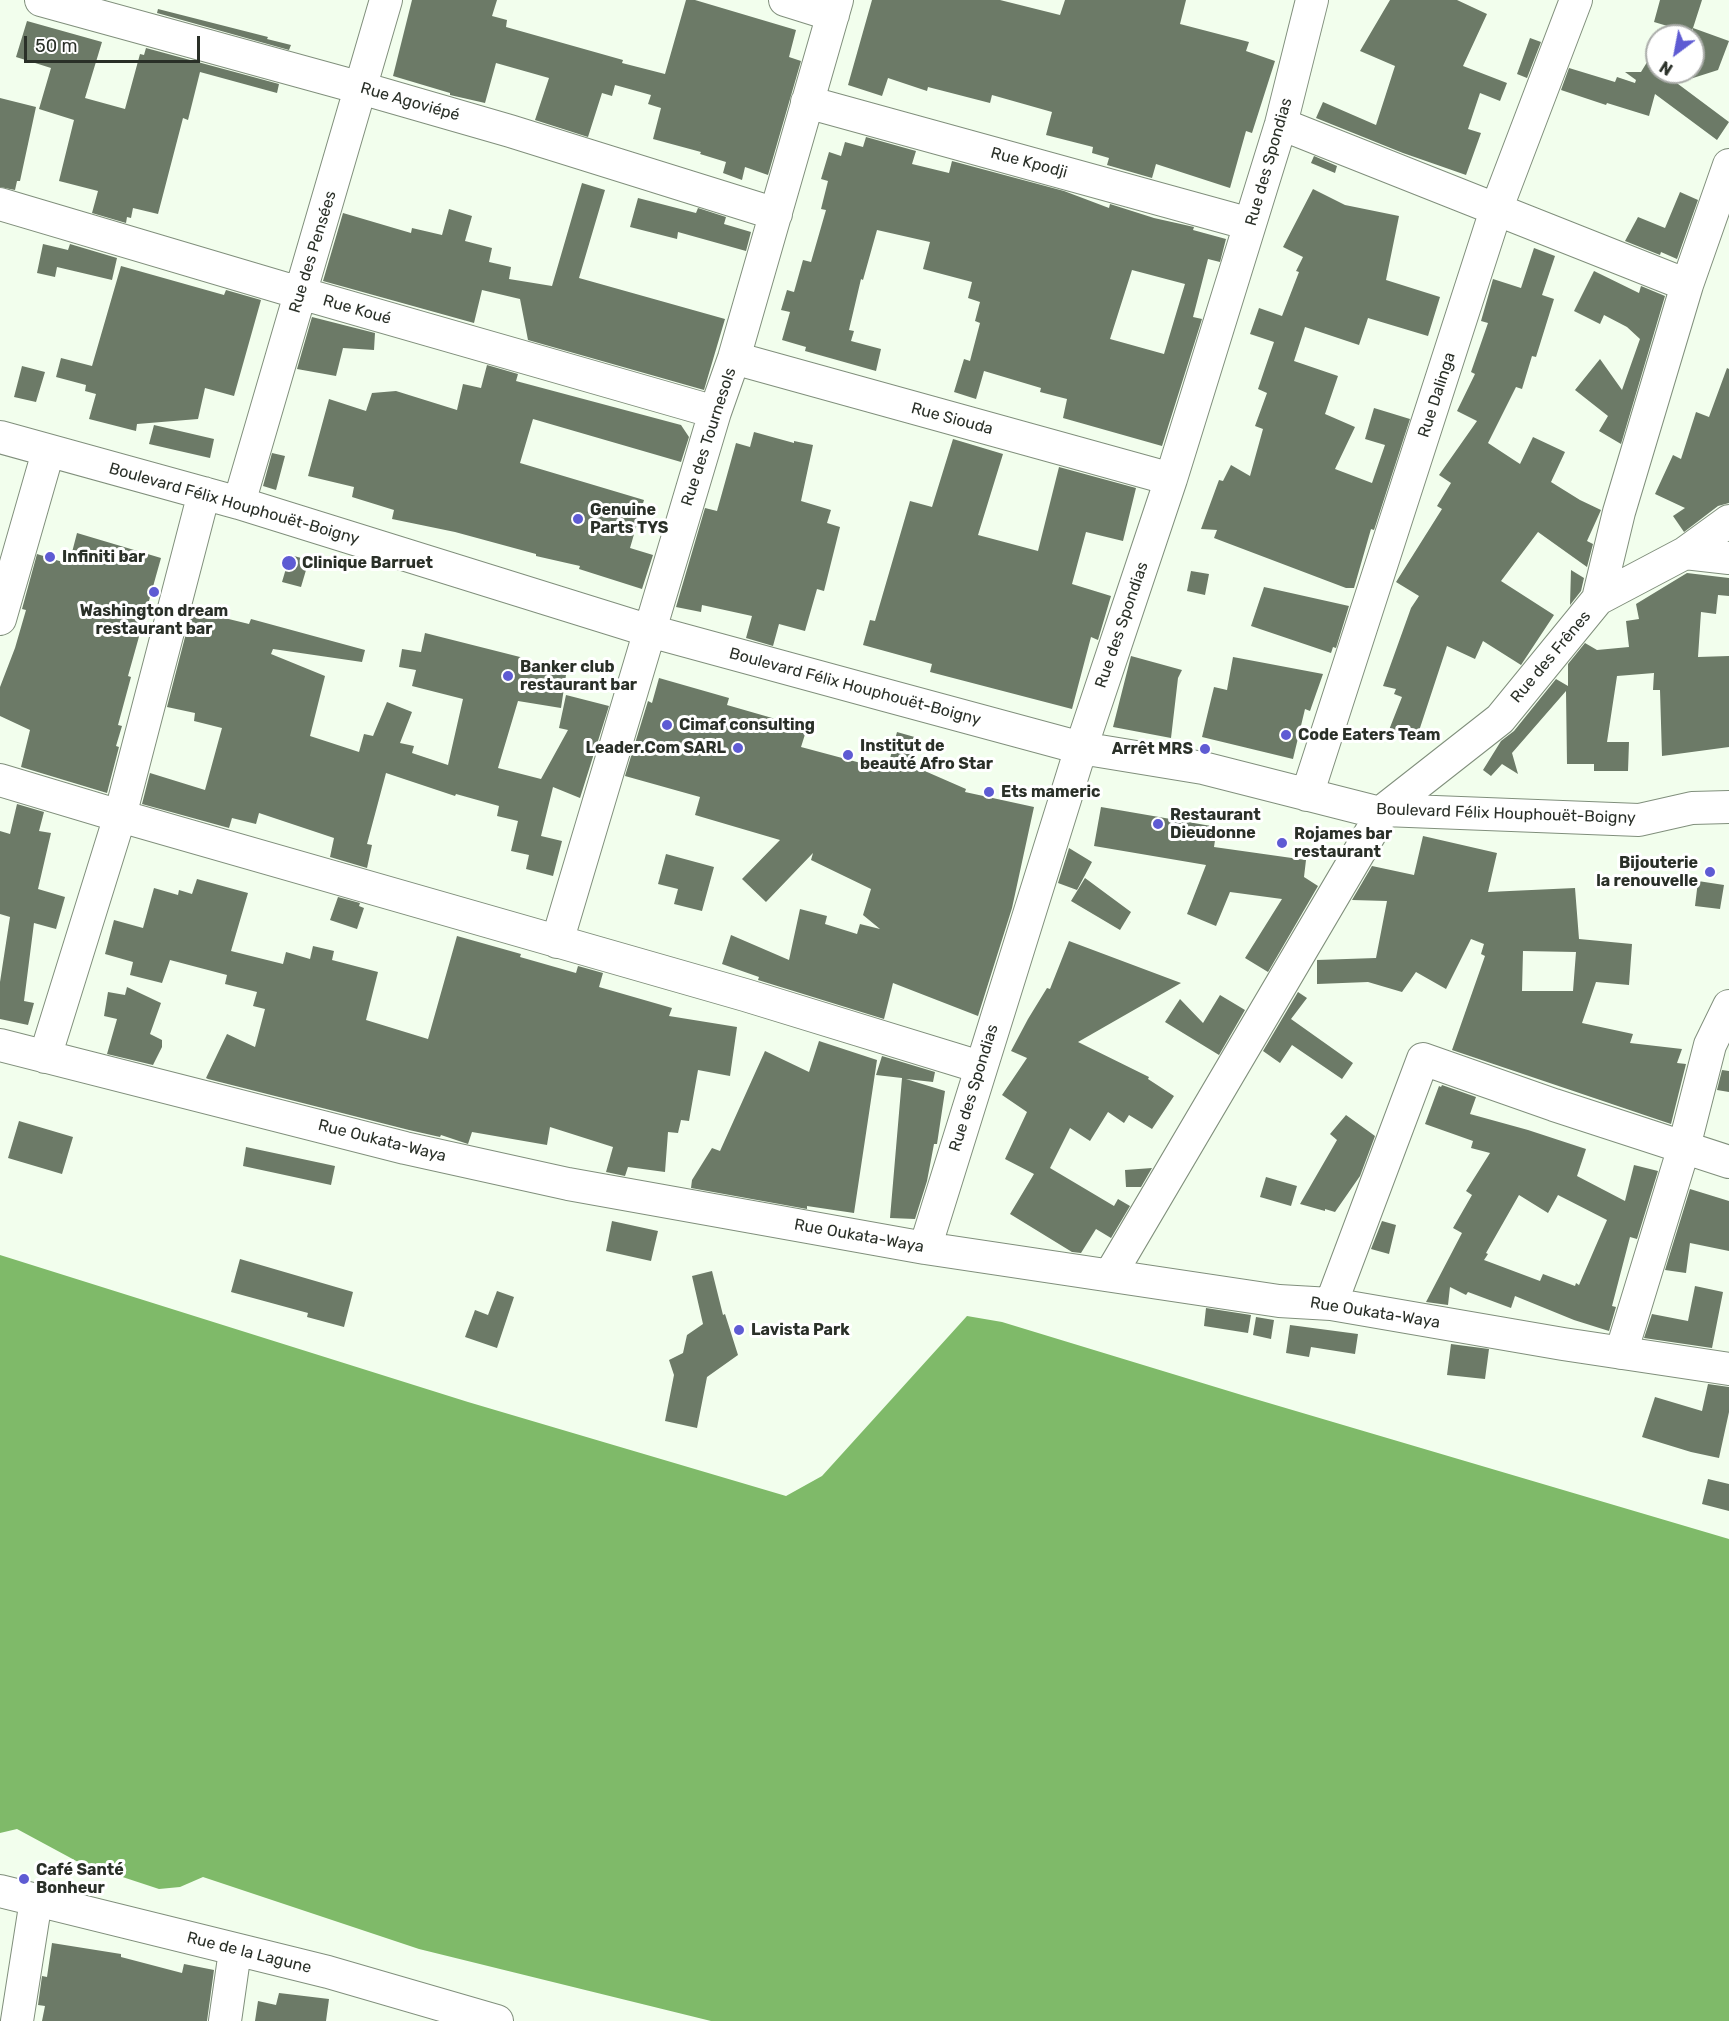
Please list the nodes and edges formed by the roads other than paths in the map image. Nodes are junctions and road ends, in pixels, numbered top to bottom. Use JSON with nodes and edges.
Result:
{"nodes":[{"id":1,"x":41,"y":0,"type":"edge"},
{"id":2,"x":386,"y":0,"type":"edge"},
{"id":3,"x":785,"y":0,"type":"edge"},
{"id":4,"x":1312,"y":0,"type":"edge"},
{"id":5,"x":1576,"y":0,"type":"edge"},
{"id":6,"x":835,"y":7,"type":"edge"},
{"id":7,"x":361,"y":88,"type":"junction"},
{"id":8,"x":807,"y":102,"type":"junction"},
{"id":9,"x":1281,"y":124,"type":"junction"},
{"id":10,"x":1729,"y":165,"type":"edge"},
{"id":11,"x":0,"y":204,"type":"edge"},
{"id":12,"x":1496,"y":210,"type":"junction"},
{"id":13,"x":776,"y":213,"type":"junction"},
{"id":14,"x":1719,"y":223,"type":"edge"},
{"id":15,"x":1250,"y":224,"type":"junction"},
{"id":16,"x":1687,"y":285,"type":"junction"},
{"id":17,"x":300,"y":293,"type":"junction"},
{"id":18,"x":734,"y":358,"type":"junction"},
{"id":19,"x":715,"y":412,"type":"junction"},
{"id":20,"x":0,"y":437,"type":"edge"},
{"id":21,"x":48,"y":452,"type":"junction"},
{"id":22,"x":1171,"y":479,"type":"junction"},
{"id":23,"x":204,"y":493,"type":"junction"},
{"id":24,"x":239,"y":503,"type":"junction"},
{"id":25,"x":1729,"y":521,"type":"edge"},
{"id":26,"x":1685,"y":554,"type":"junction"},
{"id":27,"x":1729,"y":558,"type":"edge"},
{"id":28,"x":1598,"y":599,"type":"junction"},
{"id":29,"x":0,"y":619,"type":"edge"},
{"id":30,"x":650,"y":631,"type":"junction"},
{"id":31,"x":1081,"y":748,"type":"junction"},
{"id":32,"x":0,"y":780,"type":"edge"},
{"id":33,"x":1307,"y":795,"type":"junction"},
{"id":34,"x":1729,"y":807,"type":"edge"},
{"id":35,"x":1384,"y":810,"type":"junction"},
{"id":36,"x":120,"y":816,"type":"junction"},
{"id":37,"x":557,"y":942,"type":"junction"},
{"id":38,"x":1729,"y":1006,"type":"edge"},
{"id":39,"x":0,"y":1045,"type":"edge"},
{"id":40,"x":1720,"y":1047,"type":"edge"},
{"id":41,"x":45,"y":1057,"type":"junction"},
{"id":42,"x":980,"y":1066,"type":"junction"},
{"id":43,"x":1684,"y":1147,"type":"junction"},
{"id":44,"x":1729,"y":1162,"type":"edge"},
{"id":45,"x":925,"y":1248,"type":"junction"},
{"id":46,"x":1110,"y":1275,"type":"junction"},
{"id":47,"x":1331,"y":1304,"type":"junction"},
{"id":48,"x":1621,"y":1353,"type":"junction"},
{"id":49,"x":1729,"y":1369,"type":"edge"},
{"id":50,"x":0,"y":1891,"type":"edge"},
{"id":51,"x":36,"y":1900,"type":"junction"},
{"id":52,"x":235,"y":1951,"type":"junction"},
{"id":53,"x":407,"y":2008,"type":"edge"},
{"id":54,"x":17,"y":2021,"type":"edge"},
{"id":55,"x":225,"y":2021,"type":"edge"},
{"id":56,"x":497,"y":2021,"type":"edge"}],
"edges":[{"from":1,"to":7,"type":"street","name":"Rue Agoviépé"},
{"from":2,"to":7,"type":"street","name":"Rue des Pensées"},
{"from":3,"to":6,"type":"street"},
{"from":4,"to":9,"type":"street","name":"Rue des Spondias"},
{"from":5,"to":12,"type":"street","name":"Rue Dalinga"},
{"from":6,"to":8,"type":"street","name":"Rue des Tournesols"},
{"from":7,"to":13,"type":"street","name":"Rue Agoviépé"},
{"from":7,"to":17,"type":"street","name":"Rue des Pensées"},
{"from":8,"to":13,"type":"street","name":"Rue des Tournesols"},
{"from":8,"to":15,"type":"street","name":"Rue Kpodji"},
{"from":9,"to":12,"type":"street"},
{"from":9,"to":15,"type":"street","name":"Rue des Spondias"},
{"from":10,"to":14,"type":"street"},
{"from":11,"to":17,"type":"street","name":"Rue Koué"},
{"from":12,"to":16,"type":"street"},
{"from":12,"to":33,"type":"street","name":"Rue Dalinga"},
{"from":13,"to":18,"type":"street","name":"Rue des Tournesols"},
{"from":14,"to":16,"type":"street"},
{"from":15,"to":22,"type":"street","name":"Rue des Spondias"},
{"from":16,"to":28,"type":"street"},
{"from":17,"to":19,"type":"street","name":"Rue Koué"},
{"from":17,"to":24,"type":"street","name":"Rue des Pensées"},
{"from":18,"to":19,"type":"street","name":"Rue des Tournesols"},
{"from":18,"to":22,"type":"street","name":"Rue Siouda"},
{"from":19,"to":30,"type":"street","name":"Rue des Tournesols"},
{"from":20,"to":21,"type":"street","name":"Boulevard Félix Houphouët-Boigny"},
{"from":21,"to":23,"type":"street","name":"Boulevard Félix Houphouët-Boigny"},
{"from":21,"to":29,"type":"street"},
{"from":22,"to":31,"type":"street","name":"Rue des Spondias"},
{"from":23,"to":24,"type":"street","name":"Boulevard Félix Houphouët-Boigny"},
{"from":23,"to":36,"type":"street"},
{"from":24,"to":30,"type":"street","name":"Boulevard Félix Houphouët-Boigny"},
{"from":25,"to":26,"type":"street","name":"Rue des Frênes"},
{"from":26,"to":27,"type":"street"},
{"from":26,"to":28,"type":"street","name":"Rue des Frênes"},
{"from":28,"to":35,"type":"street","name":"Rue des Frênes"},
{"from":30,"to":31,"type":"street","name":"Boulevard Félix Houphouët-Boigny"},
{"from":30,"to":37,"type":"street","name":"Rue des Tournesols"},
{"from":31,"to":33,"type":"street","name":"Boulevard Félix Houphouët-Boigny"},
{"from":31,"to":42,"type":"street","name":"Rue des Spondias"},
{"from":32,"to":36,"type":"street"},
{"from":33,"to":35,"type":"street","name":"Boulevard Félix Houphouët-Boigny"},
{"from":34,"to":35,"type":"street","name":"Boulevard Félix Houphouët-Boigny"},
{"from":35,"to":46,"type":"street"},
{"from":36,"to":37,"type":"street"},
{"from":36,"to":41,"type":"street"},
{"from":37,"to":42,"type":"street"},
{"from":38,"to":40,"type":"street"},
{"from":39,"to":41,"type":"street","name":"Rue Oukata-Waya"},
{"from":40,"to":43,"type":"street"},
{"from":41,"to":45,"type":"street","name":"Rue Oukata-Waya"},
{"from":42,"to":45,"type":"street","name":"Rue des Spondias"},
{"from":43,"to":44,"type":"street"},
{"from":43,"to":47,"type":"street"},
{"from":43,"to":48,"type":"street"},
{"from":45,"to":46,"type":"street","name":"Rue Oukata-Waya"},
{"from":46,"to":47,"type":"street","name":"Rue Oukata-Waya"},
{"from":47,"to":48,"type":"street","name":"Rue Oukata-Waya"},
{"from":48,"to":49,"type":"street","name":"Rue Oukata-Waya"},
{"from":50,"to":51,"type":"street","name":"Rue de la Lagune"},
{"from":51,"to":52,"type":"street","name":"Rue de la Lagune"},
{"from":51,"to":54,"type":"street"},
{"from":52,"to":53,"type":"street","name":"Rue de la Lagune"},
{"from":52,"to":55,"type":"street"},
{"from":53,"to":56,"type":"street","name":"Rue de la Lagune"}]}
